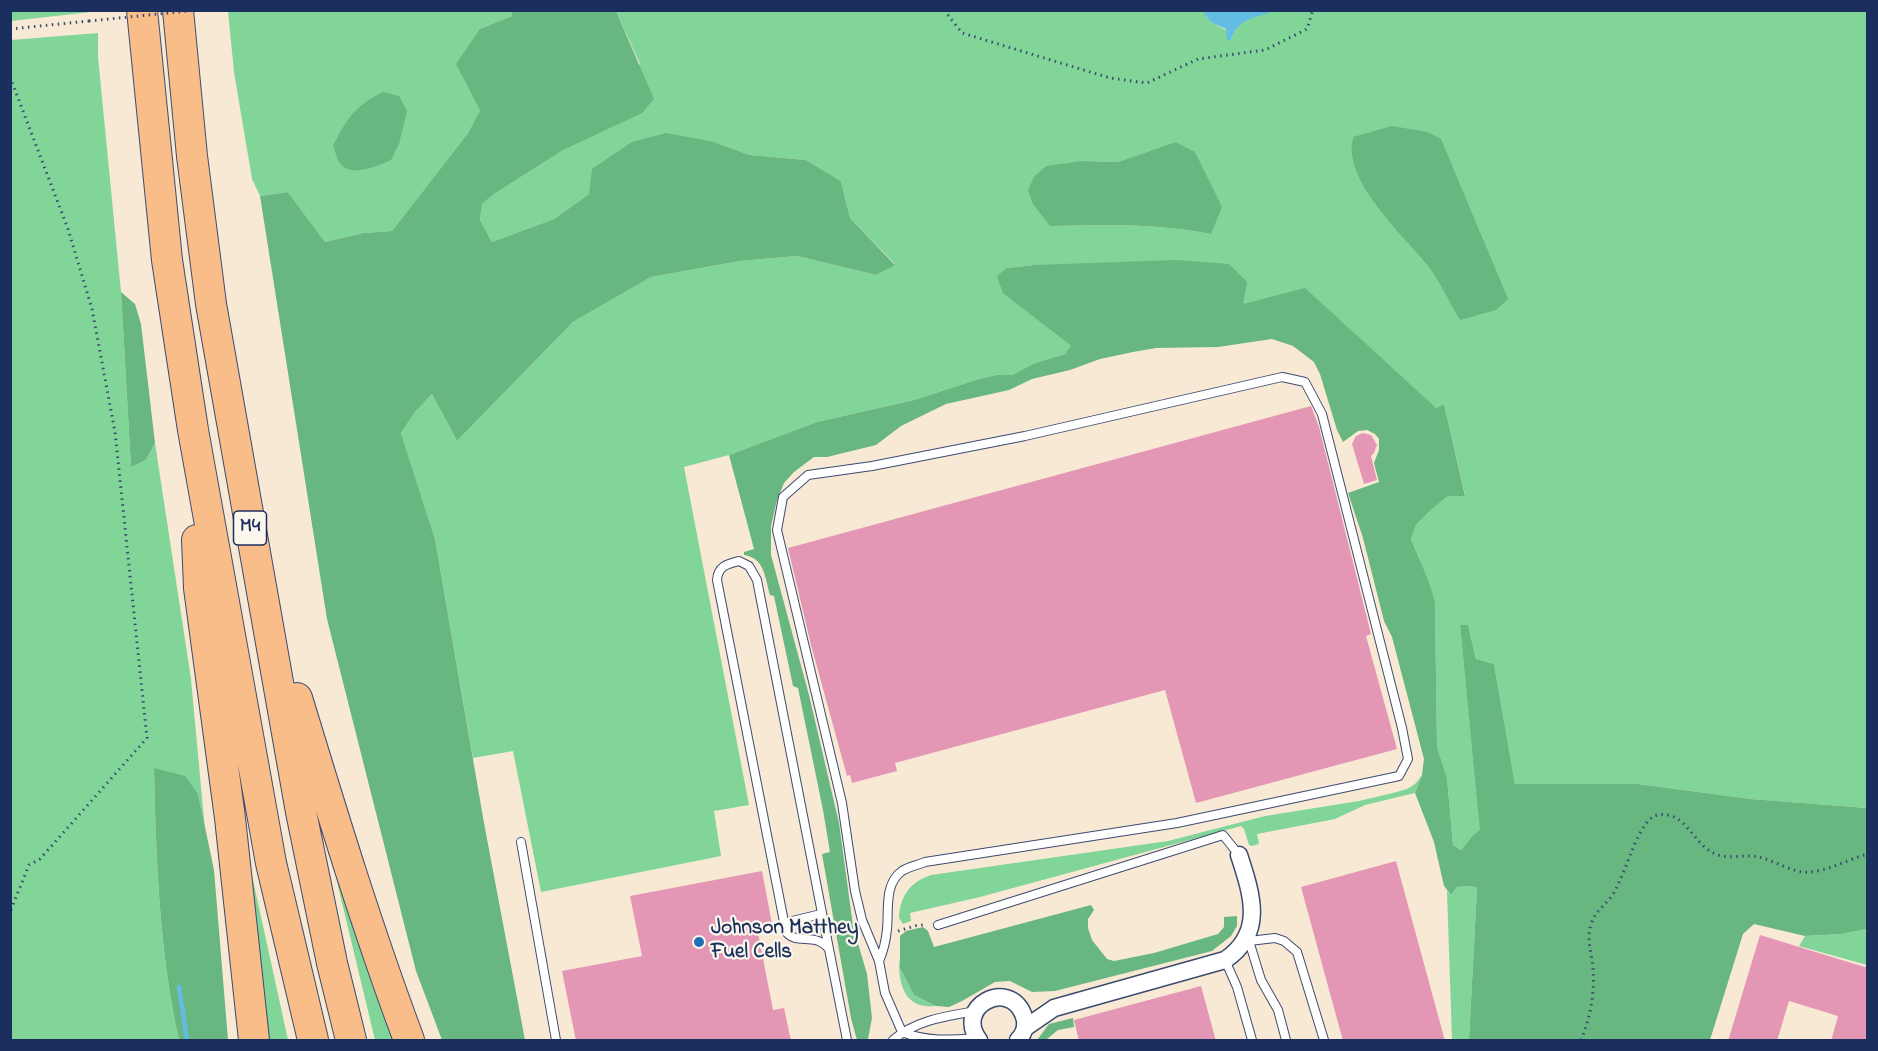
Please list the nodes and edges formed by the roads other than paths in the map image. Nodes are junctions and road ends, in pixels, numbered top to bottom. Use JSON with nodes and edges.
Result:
{"nodes":[{"id":1,"x":142,"y":10,"type":"edge"},
{"id":2,"x":178,"y":10,"type":"edge"},
{"id":3,"x":193,"y":430,"type":"junction"},
{"id":4,"x":257,"y":566,"type":"junction"},
{"id":5,"x":522,"y":842,"type":"dead end"},
{"id":6,"x":1239,"y":855,"type":"joint"},
{"id":7,"x":821,"y":914,"type":"junction"},
{"id":8,"x":784,"y":923,"type":"junction"},
{"id":9,"x":938,"y":925,"type":"road end"},
{"id":10,"x":1246,"y":942,"type":"junction"},
{"id":11,"x":829,"y":949,"type":"junction"},
{"id":12,"x":1225,"y":960,"type":"junction"},
{"id":13,"x":879,"y":961,"type":"junction"},
{"id":14,"x":1016,"y":1004,"type":"junction"},
{"id":15,"x":1054,"y":1008,"type":"junction"},
{"id":16,"x":976,"y":1011,"type":"junction"},
{"id":17,"x":902,"y":1032,"type":"junction"},
{"id":18,"x":1022,"y":1034,"type":"edge"},
{"id":19,"x":978,"y":1039,"type":"edge"},
{"id":20,"x":254,"y":1041,"type":"edge"},
{"id":21,"x":312,"y":1041,"type":"edge"},
{"id":22,"x":351,"y":1041,"type":"edge"},
{"id":23,"x":409,"y":1041,"type":"edge"},
{"id":24,"x":555,"y":1041,"type":"edge"},
{"id":25,"x":847,"y":1041,"type":"edge"},
{"id":26,"x":893,"y":1041,"type":"edge"},
{"id":27,"x":1252,"y":1041,"type":"edge"},
{"id":28,"x":1286,"y":1041,"type":"edge"},
{"id":29,"x":1324,"y":1041,"type":"edge"}],
"edges":[{"from":1,"to":3,"type":"highway","number":"M4"},
{"from":2,"to":4,"type":"highway","number":"M4"},
{"from":3,"to":20,"type":"highway","number":"M4"},
{"from":3,"to":21,"type":"highway","number":"M4"},
{"from":4,"to":22,"type":"highway","number":"M4"},
{"from":4,"to":23,"type":"highway","number":"M4"},
{"from":5,"to":24,"type":"lane"},
{"from":6,"to":9,"type":"lane"},
{"from":6,"to":10,"type":"street"},
{"from":7,"to":8,"type":"lane"},
{"from":7,"to":8,"type":"lane"},
{"from":7,"to":11,"type":"lane"},
{"from":8,"to":11,"type":"lane"},
{"from":10,"to":12,"type":"street"},
{"from":10,"to":28,"type":"lane"},
{"from":10,"to":29,"type":"lane"},
{"from":11,"to":25,"type":"lane"},
{"from":12,"to":15,"type":"street"},
{"from":12,"to":27,"type":"lane"},
{"from":13,"to":13,"type":"lane"},
{"from":13,"to":17,"type":"lane"},
{"from":14,"to":15,"type":"street"},
{"from":14,"to":16,"type":"street"},
{"from":14,"to":18,"type":"street"},
{"from":15,"to":18,"type":"street"},
{"from":16,"to":17,"type":"lane"},
{"from":16,"to":19,"type":"street"},
{"from":17,"to":19,"type":"lane"},
{"from":17,"to":26,"type":"lane"}]}
